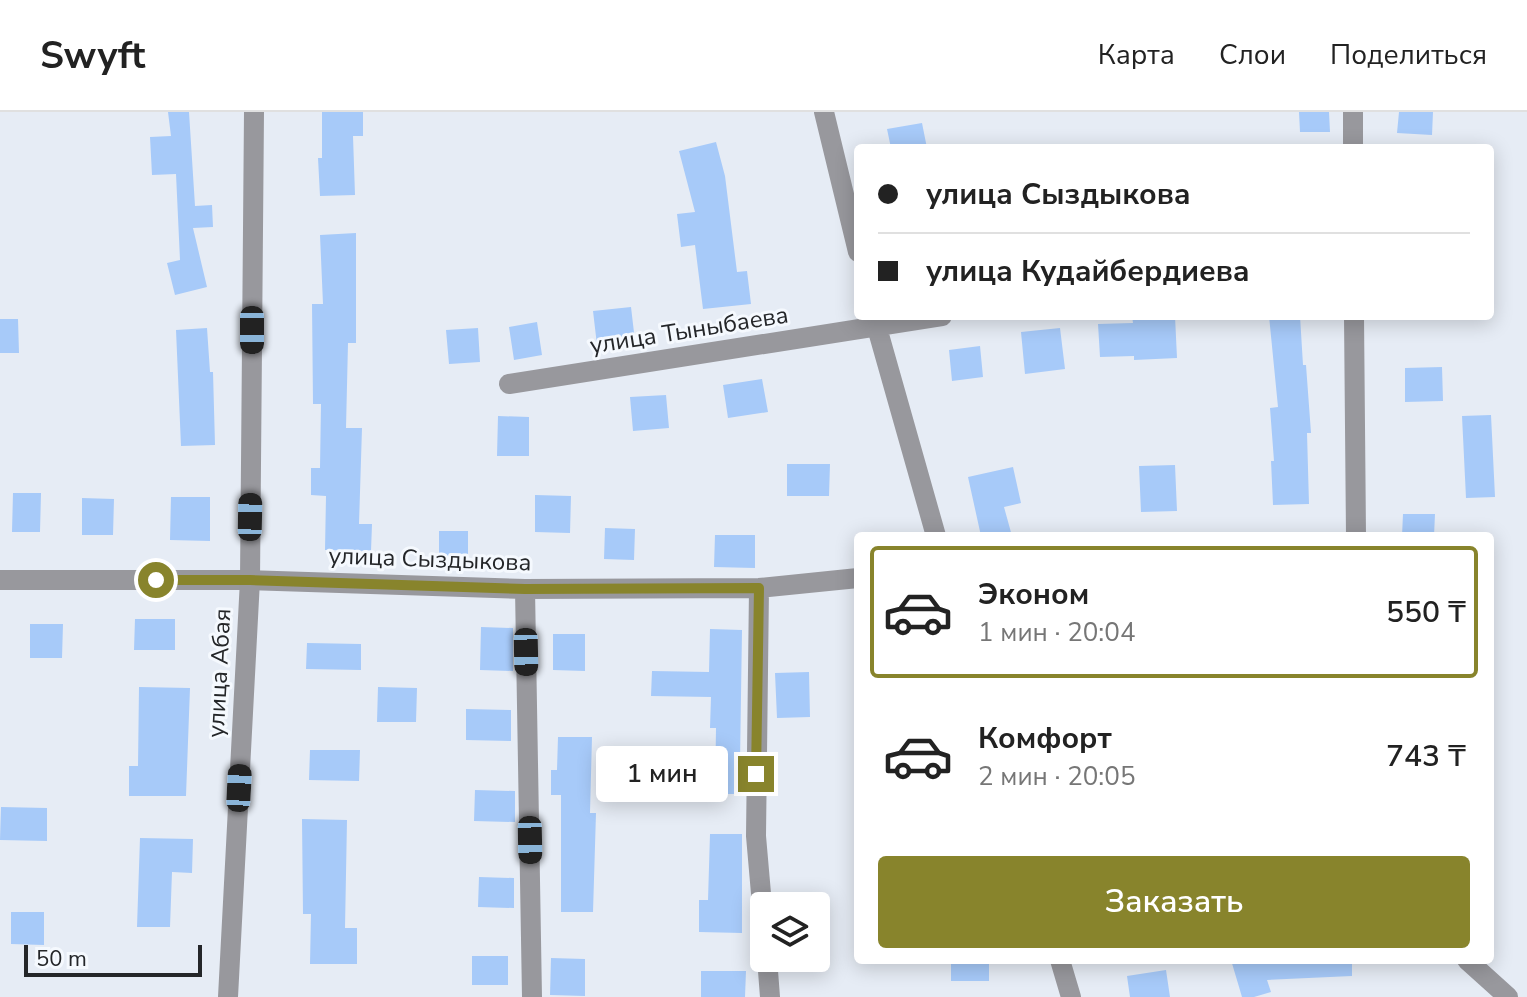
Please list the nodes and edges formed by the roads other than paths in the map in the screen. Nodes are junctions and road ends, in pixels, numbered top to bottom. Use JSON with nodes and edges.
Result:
{"nodes":[{"id":1,"x":254,"y":112,"type":"edge"},
{"id":2,"x":824,"y":112,"type":"edge"},
{"id":3,"x":1353,"y":112,"type":"edge"},
{"id":4,"x":1353,"y":144,"type":"edge"},
{"id":5,"x":854,"y":236,"type":"edge"},
{"id":6,"x":897,"y":320,"type":"edge"},
{"id":7,"x":1354,"y":320,"type":"edge"},
{"id":8,"x":875,"y":322,"type":"edge"},
{"id":9,"x":509,"y":384,"type":"dead end"},
{"id":10,"x":935,"y":532,"type":"edge"},
{"id":11,"x":1356,"y":532,"type":"edge"},
{"id":12,"x":854,"y":578,"type":"edge"},
{"id":13,"x":0,"y":580,"type":"edge"},
{"id":14,"x":250,"y":580,"type":"junction"},
{"id":15,"x":759,"y":588,"type":"junction"},
{"id":16,"x":525,"y":589,"type":"junction"},
{"id":17,"x":761,"y":892,"type":"edge"},
{"id":18,"x":1061,"y":964,"type":"edge"},
{"id":19,"x":1471,"y":964,"type":"edge"},
{"id":20,"x":768,"y":972,"type":"edge"},
{"id":21,"x":228,"y":997,"type":"edge"},
{"id":22,"x":532,"y":997,"type":"edge"},
{"id":23,"x":770,"y":997,"type":"edge"},
{"id":24,"x":1071,"y":997,"type":"edge"},
{"id":25,"x":1508,"y":997,"type":"edge"}],
"edges":[{"from":1,"to":14,"type":"street","name":"улица Абая"},
{"from":2,"to":5,"type":"street"},
{"from":3,"to":4,"type":"street"},
{"from":6,"to":8,"type":"street","name":"улица Тыныбаева"},
{"from":7,"to":11,"type":"street"},
{"from":8,"to":9,"type":"street","name":"улица Тыныбаева"},
{"from":8,"to":10,"type":"street"},
{"from":12,"to":15,"type":"street","name":"улица Сыздыкова"},
{"from":13,"to":14,"type":"street","name":"улица Сыздыкова"},
{"from":14,"to":16,"type":"street","name":"улица Сыздыкова"},
{"from":14,"to":21,"type":"street","name":"улица Абая"},
{"from":15,"to":16,"type":"street","name":"улица Сыздыкова"},
{"from":15,"to":17,"type":"street"},
{"from":16,"to":22,"type":"street"},
{"from":18,"to":24,"type":"street"},
{"from":19,"to":25,"type":"street"},
{"from":20,"to":23,"type":"street"}]}
